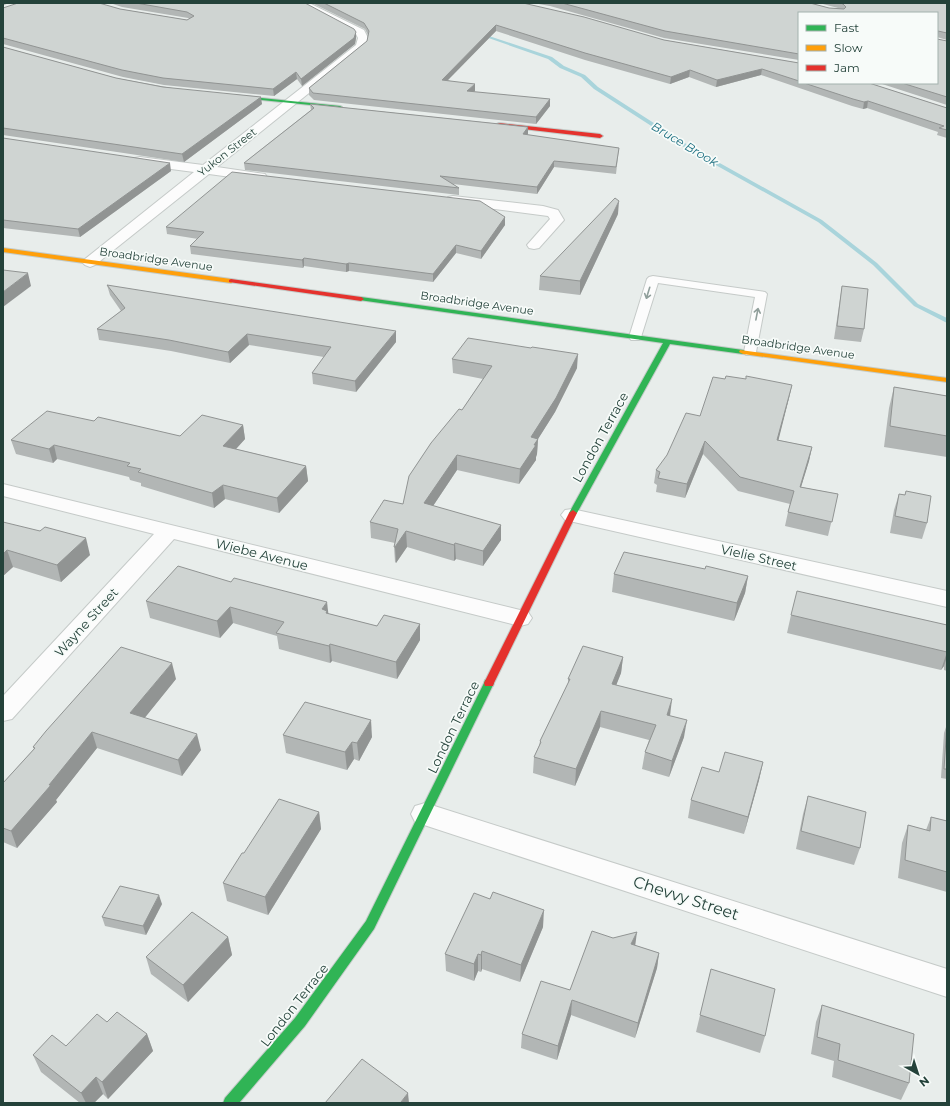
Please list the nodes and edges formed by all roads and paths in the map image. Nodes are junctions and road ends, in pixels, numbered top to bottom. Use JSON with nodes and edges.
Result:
{"nodes":[{"id":1,"x":302,"y":3,"type":"edge"},
{"id":2,"x":224,"y":95,"type":"edge"},
{"id":3,"x":292,"y":102,"type":"junction"},
{"id":4,"x":347,"y":108,"type":"edge"},
{"id":5,"x":490,"y":124,"type":"edge"},
{"id":6,"x":600,"y":136,"type":"dead end"},
{"id":7,"x":126,"y":159,"type":"edge"},
{"id":8,"x":203,"y":170,"type":"junction"},
{"id":9,"x":274,"y":179,"type":"edge"},
{"id":10,"x":441,"y":198,"type":"edge"},
{"id":11,"x":534,"y":245,"type":"dead end"},
{"id":12,"x":3,"y":250,"type":"edge"},
{"id":13,"x":90,"y":262,"type":"junction"},
{"id":14,"x":635,"y":337,"type":"junction"},
{"id":15,"x":668,"y":341,"type":"junction"},
{"id":16,"x":750,"y":352,"type":"junction"},
{"id":17,"x":947,"y":380,"type":"edge"},
{"id":18,"x":3,"y":490,"type":"edge"},
{"id":19,"x":572,"y":515,"type":"junction"},
{"id":20,"x":169,"y":531,"type":"junction"},
{"id":21,"x":947,"y":599,"type":"edge"},
{"id":22,"x":520,"y":618,"type":"junction"},
{"id":23,"x":3,"y":712,"type":"edge"},
{"id":24,"x":425,"y":814,"type":"junction"},
{"id":25,"x":947,"y":983,"type":"edge"},
{"id":26,"x":230,"y":1103,"type":"edge"}],
"edges":[{"from":1,"to":3,"type":"street","name":"Yukon Street"},
{"from":2,"to":3,"type":"street"},
{"from":3,"to":4,"type":"street"},
{"from":3,"to":8,"type":"street","name":"Yukon Street"},
{"from":5,"to":6,"type":"street"},
{"from":7,"to":8,"type":"street"},
{"from":8,"to":9,"type":"street"},
{"from":8,"to":13,"type":"street","name":"Yukon Street"},
{"from":10,"to":11,"type":"street"},
{"from":12,"to":13,"type":"street","name":"Broadbridge Avenue"},
{"from":13,"to":14,"type":"street","name":"Broadbridge Avenue"},
{"from":14,"to":15,"type":"street","name":"Broadbridge Avenue"},
{"from":16,"to":14,"type":"lane","one_way":true},
{"from":15,"to":16,"type":"street","name":"Broadbridge Avenue"},
{"from":15,"to":19,"type":"street","name":"London Terrace"},
{"from":16,"to":17,"type":"street","name":"Broadbridge Avenue"},
{"from":18,"to":20,"type":"street","name":"Wiebe Avenue"},
{"from":19,"to":21,"type":"street","name":"Vielie Street"},
{"from":19,"to":22,"type":"street","name":"London Terrace"},
{"from":20,"to":22,"type":"street","name":"Wiebe Avenue"},
{"from":20,"to":23,"type":"street","name":"Wayne Street"},
{"from":22,"to":24,"type":"street","name":"London Terrace"},
{"from":24,"to":25,"type":"street","name":"Chevvy Street"},
{"from":24,"to":26,"type":"street","name":"London Terrace"}]}
